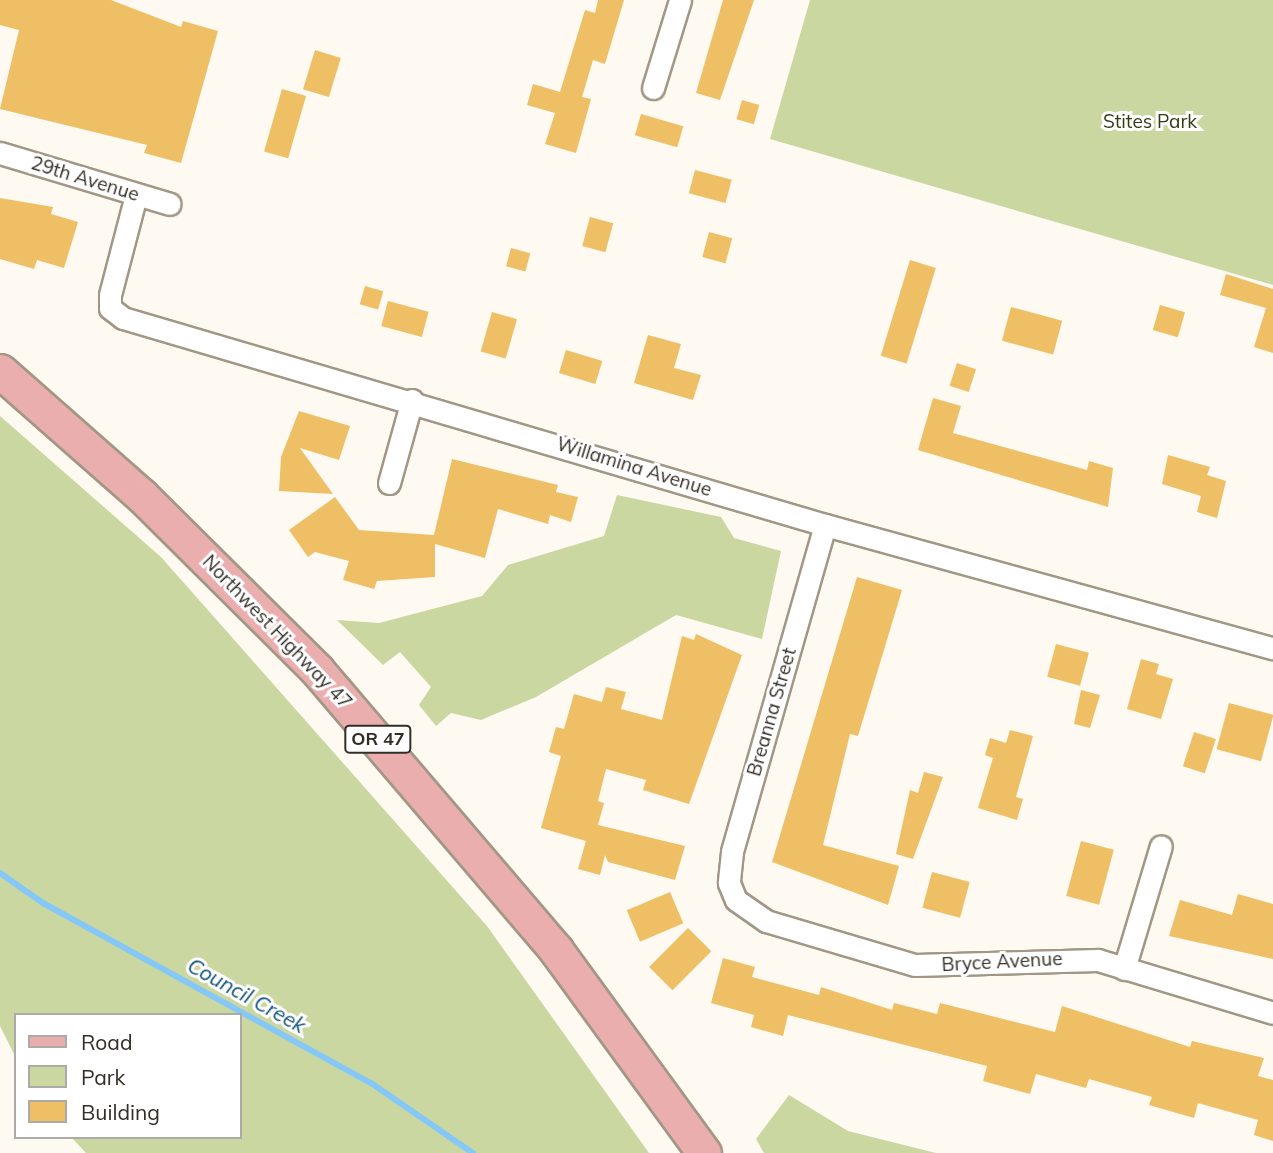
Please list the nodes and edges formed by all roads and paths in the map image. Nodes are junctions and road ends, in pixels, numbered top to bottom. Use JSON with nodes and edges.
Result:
{"nodes":[{"id":1,"x":680,"y":0,"type":"edge"},
{"id":2,"x":653,"y":88,"type":"dead end"},
{"id":3,"x":0,"y":153,"type":"edge"},
{"id":4,"x":136,"y":195,"type":"junction"},
{"id":5,"x":170,"y":204,"type":"dead end"},
{"id":6,"x":0,"y":371,"type":"edge"},
{"id":7,"x":412,"y":400,"type":"junction"},
{"id":8,"x":389,"y":483,"type":"dead end"},
{"id":9,"x":825,"y":525,"type":"junction"},
{"id":10,"x":1273,"y":648,"type":"edge"},
{"id":11,"x":1161,"y":846,"type":"dead end"},
{"id":12,"x":736,"y":900,"type":"joint"},
{"id":13,"x":1124,"y":969,"type":"junction"},
{"id":14,"x":1273,"y":1013,"type":"edge"},
{"id":15,"x":704,"y":1153,"type":"edge"}],
"edges":[{"from":1,"to":2,"type":"street"},
{"from":3,"to":4,"type":"street","name":"29th Avenue"},
{"from":4,"to":5,"type":"street","name":"29th Avenue"},
{"from":4,"to":7,"type":"street","name":"Willamina Avenue"},
{"from":6,"to":15,"type":"main road","name":"Northwest Highway 47","number":"OR 47"},
{"from":7,"to":8,"type":"street"},
{"from":7,"to":9,"type":"street","name":"Willamina Avenue"},
{"from":9,"to":10,"type":"street","name":"Willamina Avenue"},
{"from":9,"to":12,"type":"street","name":"Breanna Street"},
{"from":11,"to":13,"type":"street"},
{"from":12,"to":13,"type":"street","name":"Bryce Avenue"},
{"from":13,"to":14,"type":"street","name":"Bryce Avenue"}]}
